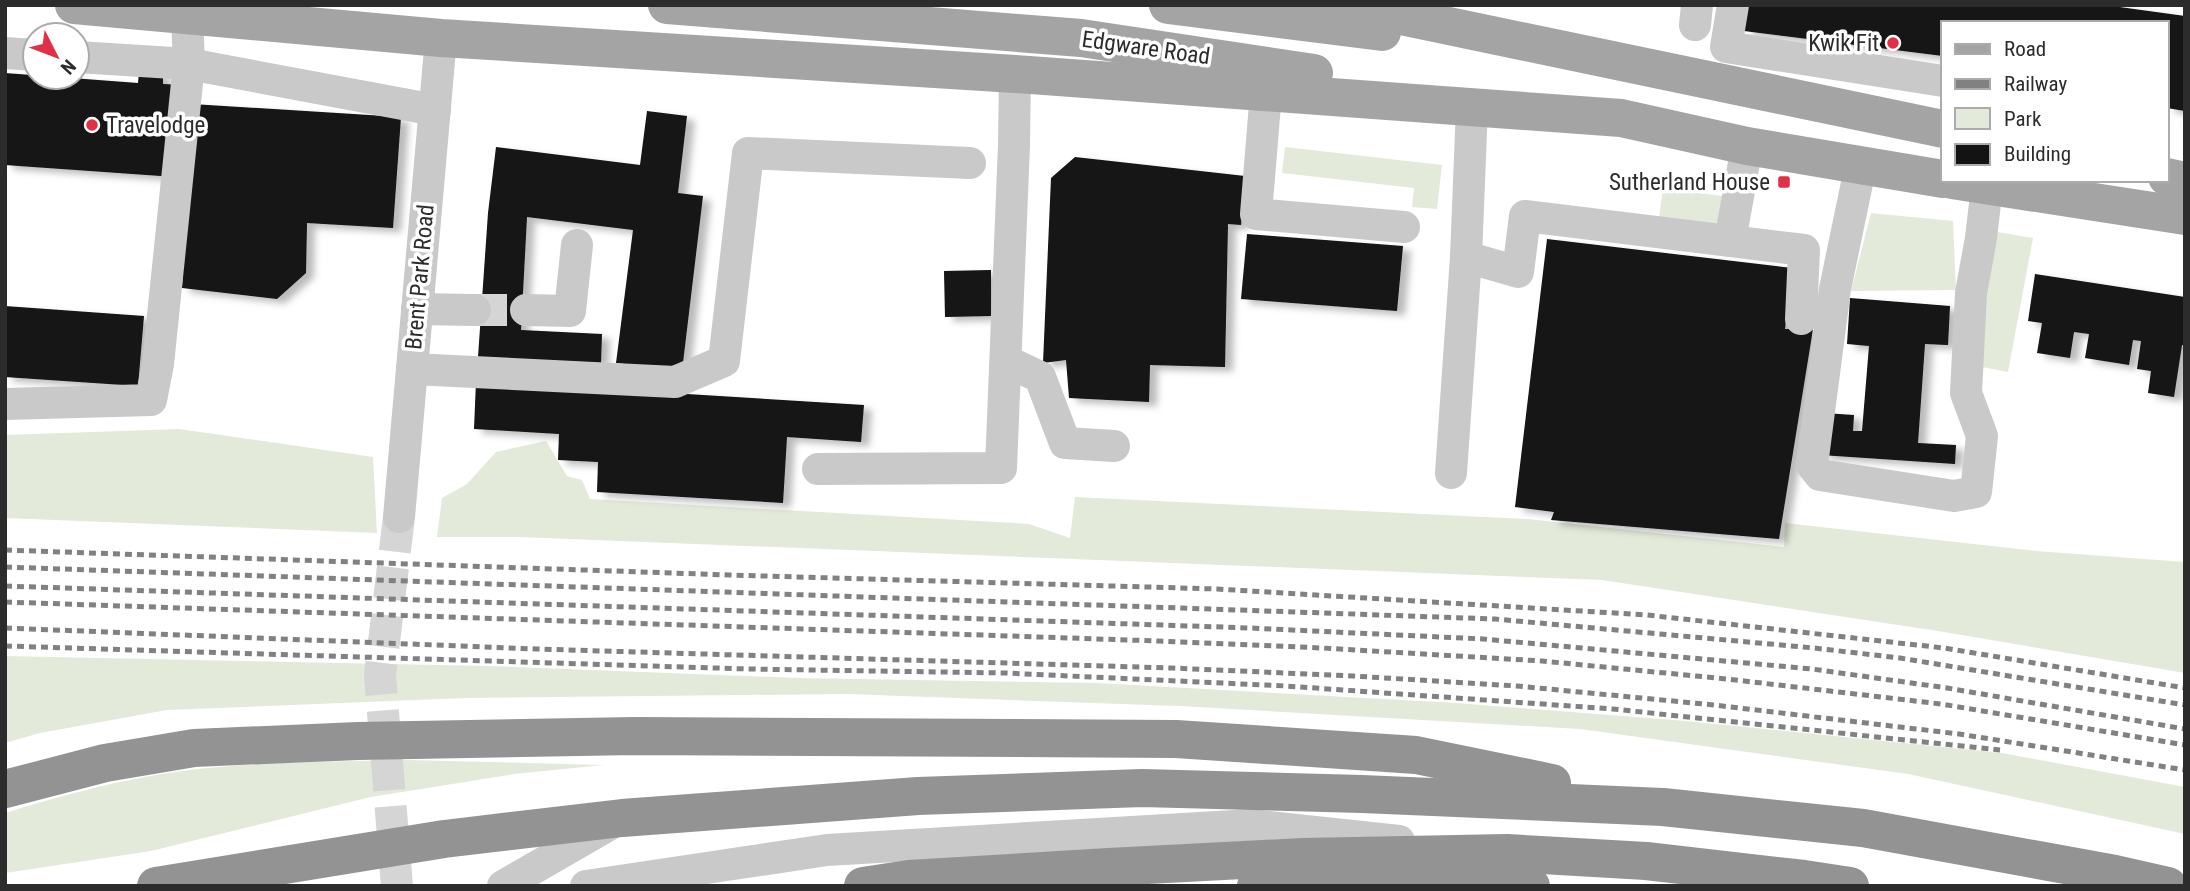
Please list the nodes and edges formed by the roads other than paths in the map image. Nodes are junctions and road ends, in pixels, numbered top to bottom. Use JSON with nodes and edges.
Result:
{"nodes":[{"id":1,"x":74,"y":5,"type":"edge"},
{"id":2,"x":667,"y":5,"type":"edge"},
{"id":3,"x":1168,"y":5,"type":"edge"},
{"id":4,"x":1348,"y":5,"type":"edge"},
{"id":5,"x":1713,"y":10,"type":"edge"},
{"id":6,"x":187,"y":16,"type":"junction"},
{"id":7,"x":441,"y":38,"type":"junction"},
{"id":8,"x":91,"y":58,"type":"edge"},
{"id":9,"x":189,"y":64,"type":"junction"},
{"id":10,"x":1634,"y":64,"type":"junction"},
{"id":11,"x":1015,"y":74,"type":"junction"},
{"id":12,"x":1941,"y":81,"type":"edge"},
{"id":13,"x":1266,"y":92,"type":"junction"},
{"id":14,"x":1472,"y":107,"type":"junction"},
{"id":15,"x":435,"y":110,"type":"junction"},
{"id":16,"x":1620,"y":118,"type":"junction"},
{"id":17,"x":1941,"y":129,"type":"edge"},
{"id":18,"x":1747,"y":146,"type":"junction"},
{"id":19,"x":970,"y":163,"type":"dead end"},
{"id":20,"x":1861,"y":164,"type":"junction"},
{"id":21,"x":1941,"y":179,"type":"edge"},
{"id":22,"x":1969,"y":183,"type":"edge"},
{"id":23,"x":2185,"y":216,"type":"edge"},
{"id":24,"x":1404,"y":227,"type":"dead end"},
{"id":25,"x":1730,"y":241,"type":"junction"},
{"id":26,"x":577,"y":245,"type":"dead end"},
{"id":27,"x":1466,"y":257,"type":"junction"},
{"id":28,"x":417,"y":309,"type":"junction"},
{"id":29,"x":475,"y":310,"type":"tunnel mouth"},
{"id":30,"x":526,"y":310,"type":"tunnel mouth"},
{"id":31,"x":1801,"y":319,"type":"dead end"},
{"id":32,"x":1006,"y":361,"type":"junction"},
{"id":33,"x":412,"y":369,"type":"junction"},
{"id":34,"x":5,"y":404,"type":"edge"},
{"id":35,"x":1114,"y":446,"type":"dead end"},
{"id":36,"x":818,"y":469,"type":"dead end"},
{"id":37,"x":1451,"y":473,"type":"dead end"},
{"id":38,"x":399,"y":517,"type":"tunnel mouth"},
{"id":39,"x":5,"y":789,"type":"edge"},
{"id":40,"x":1663,"y":807,"type":"junction"},
{"id":41,"x":622,"y":818,"type":"junction"},
{"id":42,"x":1507,"y":853,"type":"junction"},
{"id":43,"x":156,"y":886,"type":"edge"},
{"id":44,"x":503,"y":886,"type":"edge"},
{"id":45,"x":586,"y":886,"type":"edge"},
{"id":46,"x":863,"y":886,"type":"edge"},
{"id":47,"x":1256,"y":886,"type":"edge"},
{"id":48,"x":1531,"y":886,"type":"edge"},
{"id":49,"x":1850,"y":886,"type":"edge"},
{"id":50,"x":2168,"y":886,"type":"edge"}],
"edges":[{"from":1,"to":6,"type":"main road"},
{"from":2,"to":16,"type":"main road","name":"Edgware Road"},
{"from":3,"to":10,"type":"main road","name":"Edgware Road"},
{"from":4,"to":10,"type":"main road"},
{"from":5,"to":12,"type":"street"},
{"from":6,"to":7,"type":"main road"},
{"from":6,"to":9,"type":"street"},
{"from":7,"to":11,"type":"main road"},
{"from":7,"to":15,"type":"street","name":"Brent Park Road"},
{"from":8,"to":9,"type":"street"},
{"from":9,"to":15,"type":"street"},
{"from":9,"to":34,"type":"street"},
{"from":10,"to":17,"type":"main road"},
{"from":11,"to":13,"type":"main road"},
{"from":11,"to":32,"type":"street"},
{"from":13,"to":14,"type":"main road"},
{"from":13,"to":24,"type":"street"},
{"from":14,"to":16,"type":"main road"},
{"from":14,"to":27,"type":"street"},
{"from":15,"to":28,"type":"street","name":"Brent Park Road"},
{"from":16,"to":18,"type":"main road"},
{"from":18,"to":20,"type":"main road"},
{"from":18,"to":25,"type":"street"},
{"from":19,"to":33,"type":"street"},
{"from":20,"to":21,"type":"main road"},
{"from":20,"to":22,"type":"street"},
{"from":22,"to":23,"type":"main road"},
{"from":25,"to":27,"type":"street"},
{"from":25,"to":31,"type":"street"},
{"from":26,"to":30,"type":"street"},
{"from":27,"to":37,"type":"street"},
{"from":28,"to":29,"type":"street"},
{"from":28,"to":33,"type":"street","name":"Brent Park Road"},
{"from":32,"to":35,"type":"street"},
{"from":32,"to":36,"type":"street"},
{"from":33,"to":38,"type":"street","name":"Brent Park Road"},
{"from":39,"to":40,"type":"highway"},
{"from":40,"to":41,"type":"highway"},
{"from":40,"to":50,"type":"highway"},
{"from":41,"to":43,"type":"highway"},
{"from":41,"to":44,"type":"street"},
{"from":42,"to":45,"type":"street"},
{"from":42,"to":46,"type":"highway"},
{"from":42,"to":49,"type":"highway"},
{"from":47,"to":48,"type":"highway"}]}
